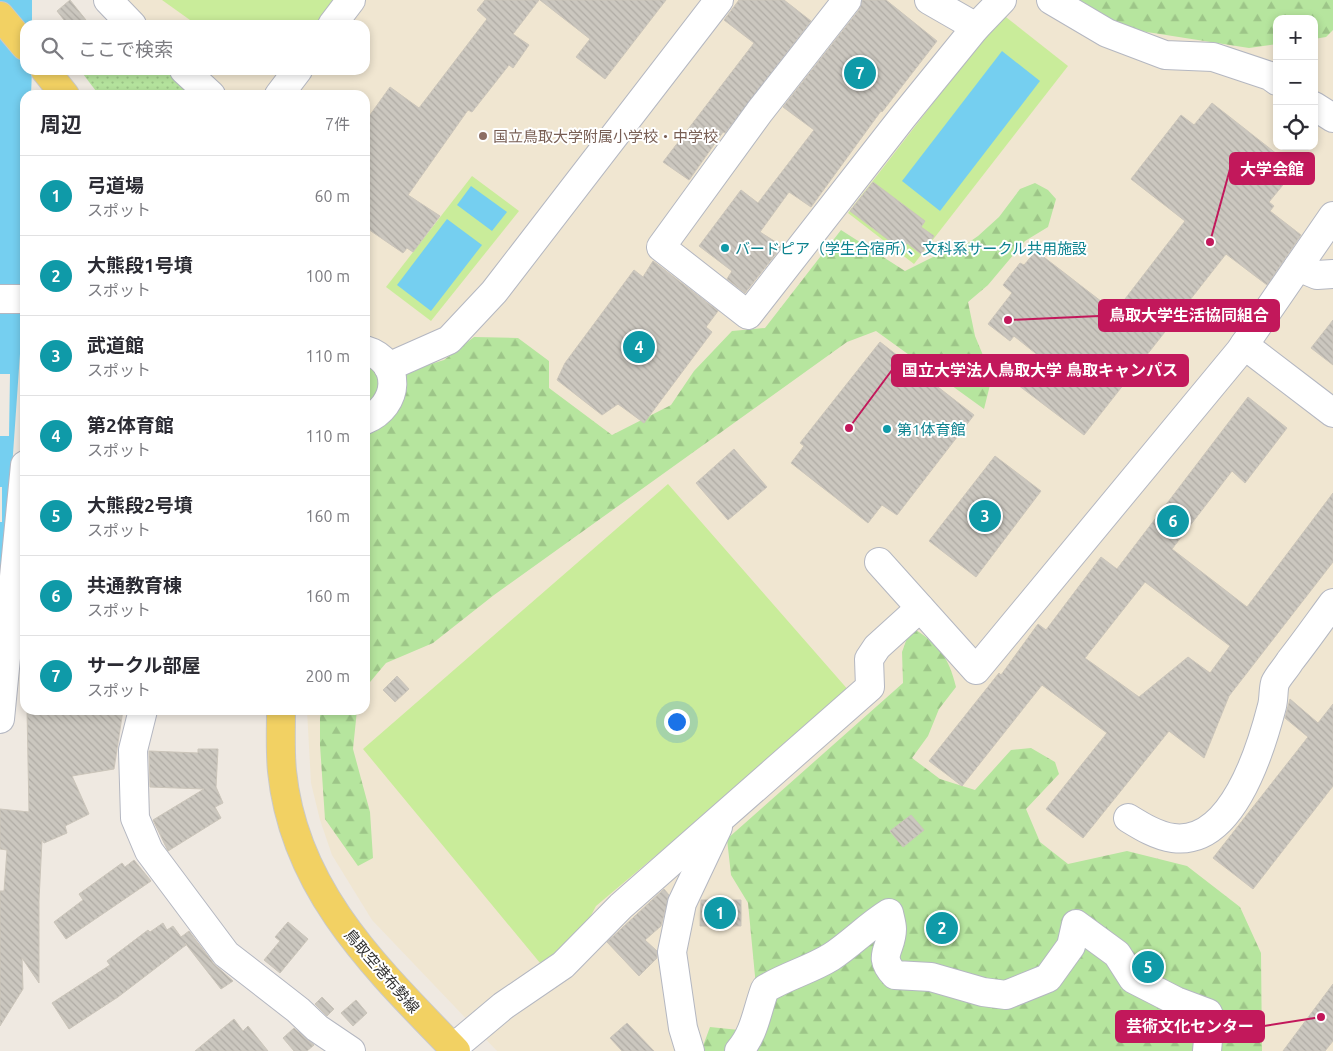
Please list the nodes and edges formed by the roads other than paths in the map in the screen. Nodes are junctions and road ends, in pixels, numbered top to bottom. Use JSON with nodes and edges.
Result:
{"nodes":[{"id":1,"x":108,"y":0,"type":"edge"},
{"id":2,"x":351,"y":0,"type":"edge"},
{"id":3,"x":719,"y":0,"type":"edge"},
{"id":4,"x":846,"y":0,"type":"edge"},
{"id":5,"x":929,"y":0,"type":"edge"},
{"id":6,"x":1002,"y":0,"type":"edge"},
{"id":7,"x":1051,"y":0,"type":"edge"},
{"id":8,"x":0,"y":16,"type":"edge"},
{"id":9,"x":127,"y":20,"type":"edge"},
{"id":10,"x":336,"y":20,"type":"edge"},
{"id":11,"x":976,"y":27,"type":"junction"},
{"id":12,"x":20,"y":40,"type":"edge"},
{"id":13,"x":189,"y":75,"type":"edge"},
{"id":14,"x":294,"y":75,"type":"edge"},
{"id":15,"x":1273,"y":78,"type":"edge"},
{"id":16,"x":206,"y":90,"type":"edge"},
{"id":17,"x":283,"y":90,"type":"edge"},
{"id":18,"x":1318,"y":109,"type":"edge"},
{"id":19,"x":1333,"y":118,"type":"edge"},
{"id":20,"x":1333,"y":216,"type":"edge"},
{"id":21,"x":1298,"y":267,"type":"junction"},
{"id":22,"x":1333,"y":274,"type":"edge"},
{"id":23,"x":0,"y":299,"type":"edge"},
{"id":24,"x":20,"y":299,"type":"edge"},
{"id":25,"x":1244,"y":346,"type":"junction"},
{"id":26,"x":370,"y":352,"type":"edge"},
{"id":27,"x":388,"y":367,"type":"junction"},
{"id":28,"x":1333,"y":413,"type":"edge"},
{"id":29,"x":370,"y":418,"type":"edge"},
{"id":30,"x":879,"y":562,"type":"dead end"},
{"id":31,"x":20,"y":571,"type":"edge"},
{"id":32,"x":1333,"y":603,"type":"edge"},
{"id":33,"x":920,"y":608,"type":"junction"},
{"id":34,"x":142,"y":715,"type":"edge"},
{"id":35,"x":281,"y":715,"type":"edge"},
{"id":36,"x":0,"y":719,"type":"edge"},
{"id":37,"x":723,"y":816,"type":"junction"},
{"id":38,"x":1128,"y":818,"type":"dead end"},
{"id":39,"x":454,"y":1049,"type":"edge"},
{"id":40,"x":351,"y":1051,"type":"edge"},
{"id":41,"x":690,"y":1051,"type":"edge"},
{"id":42,"x":739,"y":1051,"type":"edge"},
{"id":43,"x":1207,"y":1051,"type":"edge"}],
"edges":[{"from":1,"to":9,"type":"street"},
{"from":2,"to":10,"type":"street"},
{"from":3,"to":27,"type":"street"},
{"from":4,"to":11,"type":"street"},
{"from":5,"to":11,"type":"street"},
{"from":6,"to":11,"type":"street"},
{"from":7,"to":15,"type":"street"},
{"from":8,"to":12,"type":"main road"},
{"from":13,"to":16,"type":"street"},
{"from":14,"to":17,"type":"street"},
{"from":18,"to":19,"type":"street"},
{"from":20,"to":21,"type":"street"},
{"from":21,"to":22,"type":"street"},
{"from":21,"to":25,"type":"street"},
{"from":23,"to":24,"type":"street"},
{"from":25,"to":28,"type":"street"},
{"from":25,"to":33,"type":"street"},
{"from":26,"to":27,"type":"street"},
{"from":27,"to":29,"type":"street"},
{"from":30,"to":33,"type":"street"},
{"from":31,"to":36,"type":"street"},
{"from":32,"to":38,"type":"street"},
{"from":33,"to":37,"type":"street"},
{"from":34,"to":40,"type":"street"},
{"from":35,"to":39,"type":"main road","name":"鳥取空港布勢線"},
{"from":37,"to":39,"type":"street"},
{"from":37,"to":41,"type":"street"},
{"from":42,"to":43,"type":"street"}]}
